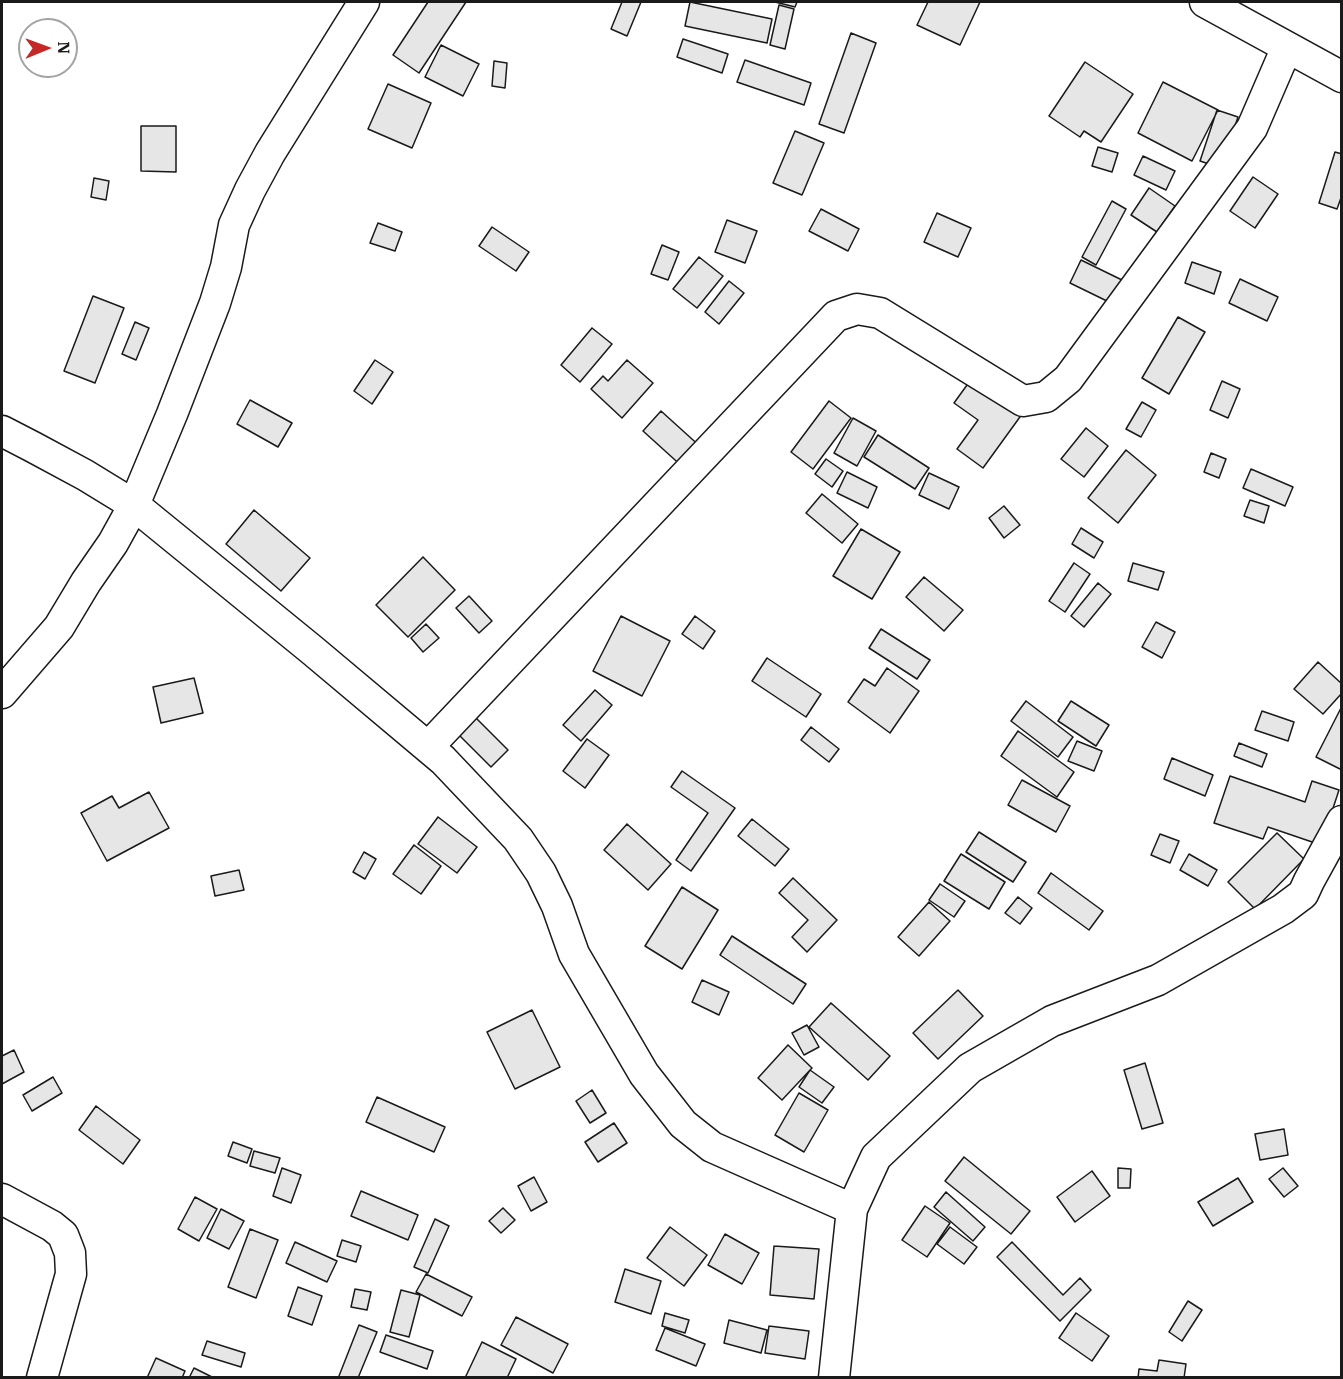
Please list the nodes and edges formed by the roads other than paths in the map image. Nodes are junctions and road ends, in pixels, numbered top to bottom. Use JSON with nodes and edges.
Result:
{"nodes":[{"id":1,"x":364,"y":2,"type":"edge"},
{"id":2,"x":1205,"y":2,"type":"edge"},
{"id":3,"x":1287,"y":47,"type":"junction"},
{"id":4,"x":1341,"y":78,"type":"edge"},
{"id":5,"x":2,"y":431,"type":"edge"},
{"id":6,"x":134,"y":505,"type":"junction"},
{"id":7,"x":2,"y":693,"type":"edge"},
{"id":8,"x":428,"y":747,"type":"junction"},
{"id":9,"x":1341,"y":821,"type":"edge"},
{"id":10,"x":2,"y":1199,"type":"edge"},
{"id":11,"x":852,"y":1209,"type":"junction"},
{"id":12,"x":42,"y":1377,"type":"edge"},
{"id":13,"x":834,"y":1377,"type":"edge"}],
"edges":[{"from":1,"to":6,"type":"street"},
{"from":2,"to":3,"type":"street"},
{"from":3,"to":4,"type":"street"},
{"from":3,"to":8,"type":"street"},
{"from":5,"to":6,"type":"street"},
{"from":6,"to":7,"type":"street"},
{"from":6,"to":8,"type":"street"},
{"from":8,"to":11,"type":"street"},
{"from":9,"to":11,"type":"street"},
{"from":10,"to":12,"type":"street"},
{"from":11,"to":13,"type":"street"}]}
